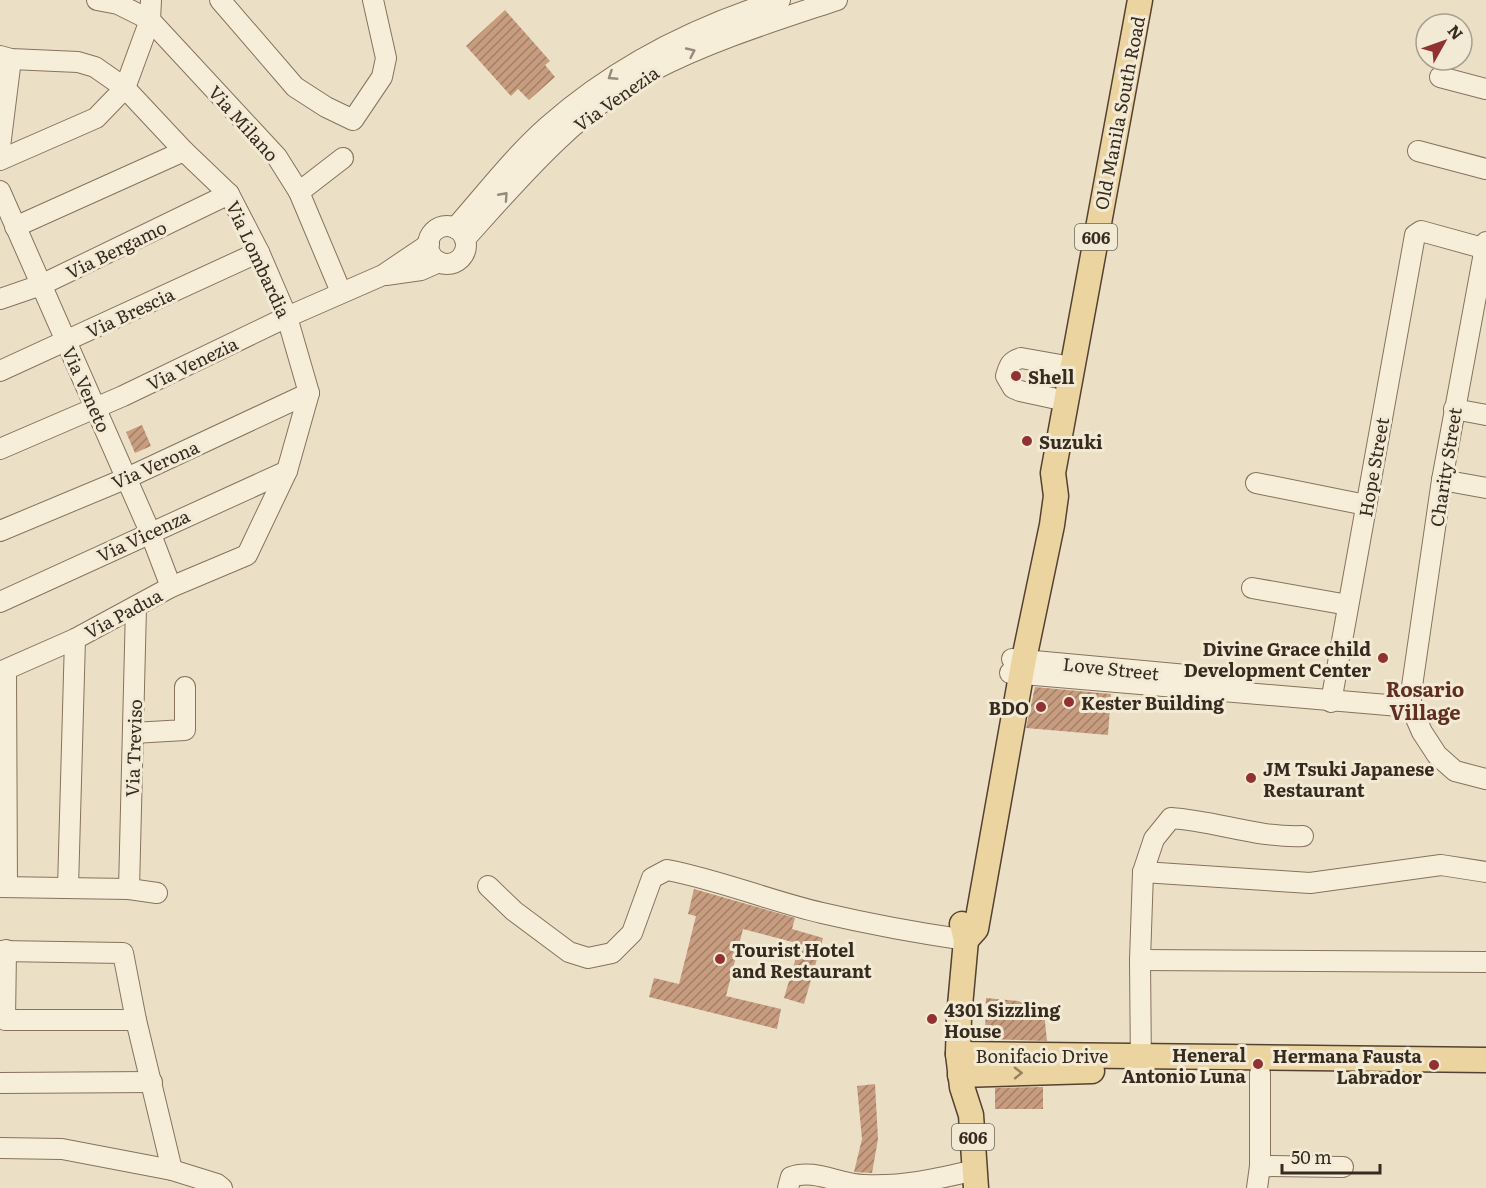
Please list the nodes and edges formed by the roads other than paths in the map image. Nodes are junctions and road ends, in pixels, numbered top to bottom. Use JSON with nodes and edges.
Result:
{"nodes":[{"id":1,"x":97,"y":0,"type":"edge"},
{"id":2,"x":220,"y":0,"type":"edge"},
{"id":3,"x":373,"y":0,"type":"edge"},
{"id":4,"x":780,"y":0,"type":"edge"},
{"id":5,"x":837,"y":0,"type":"edge"},
{"id":6,"x":1140,"y":0,"type":"edge"},
{"id":7,"x":151,"y":10,"type":"edge"},
{"id":8,"x":5,"y":57,"type":"edge"},
{"id":9,"x":1440,"y":77,"type":"dead end"},
{"id":10,"x":125,"y":88,"type":"junction"},
{"id":11,"x":1486,"y":88,"type":"edge"},
{"id":12,"x":0,"y":147,"type":"edge"},
{"id":13,"x":184,"y":151,"type":"junction"},
{"id":14,"x":1418,"y":151,"type":"dead end"},
{"id":15,"x":343,"y":158,"type":"dead end"},
{"id":16,"x":0,"y":160,"type":"edge"},
{"id":17,"x":1486,"y":169,"type":"edge"},
{"id":18,"x":0,"y":191,"type":"edge"},
{"id":19,"x":298,"y":192,"type":"junction"},
{"id":20,"x":229,"y":194,"type":"junction"},
{"id":21,"x":15,"y":227,"type":"junction"},
{"id":22,"x":460,"y":233,"type":"junction"},
{"id":23,"x":429,"y":244,"type":"junction"},
{"id":24,"x":1486,"y":247,"type":"edge"},
{"id":25,"x":259,"y":252,"type":"junction"},
{"id":26,"x":439,"y":262,"type":"junction"},
{"id":27,"x":383,"y":275,"type":"junction"},
{"id":28,"x":41,"y":285,"type":"junction"},
{"id":29,"x":341,"y":292,"type":"junction"},
{"id":30,"x":0,"y":299,"type":"edge"},
{"id":31,"x":287,"y":317,"type":"junction"},
{"id":32,"x":1478,"y":330,"type":"edge"},
{"id":33,"x":66,"y":342,"type":"junction"},
{"id":34,"x":1072,"y":367,"type":"junction"},
{"id":35,"x":0,"y":371,"type":"edge"},
{"id":36,"x":309,"y":393,"type":"junction"},
{"id":37,"x":1066,"y":401,"type":"junction"},
{"id":38,"x":95,"y":408,"type":"junction"},
{"id":39,"x":1454,"y":409,"type":"junction"},
{"id":40,"x":1486,"y":415,"type":"edge"},
{"id":41,"x":0,"y":449,"type":"edge"},
{"id":42,"x":287,"y":471,"type":"junction"},
{"id":43,"x":127,"y":478,"type":"junction"},
{"id":44,"x":1443,"y":480,"type":"junction"},
{"id":45,"x":1256,"y":483,"type":"dead end"},
{"id":46,"x":1486,"y":488,"type":"edge"},
{"id":47,"x":1366,"y":505,"type":"junction"},
{"id":48,"x":0,"y":531,"type":"edge"},
{"id":49,"x":150,"y":532,"type":"junction"},
{"id":50,"x":171,"y":587,"type":"junction"},
{"id":51,"x":1252,"y":588,"type":"dead end"},
{"id":52,"x":0,"y":602,"type":"edge"},
{"id":53,"x":1348,"y":605,"type":"junction"},
{"id":54,"x":136,"y":607,"type":"junction"},
{"id":55,"x":75,"y":639,"type":"junction"},
{"id":56,"x":1017,"y":666,"type":"junction"},
{"id":57,"x":3,"y":671,"type":"edge"},
{"id":58,"x":185,"y":687,"type":"dead end"},
{"id":59,"x":1333,"y":696,"type":"junction"},
{"id":60,"x":1411,"y":700,"type":"junction"},
{"id":61,"x":134,"y":733,"type":"junction"},
{"id":62,"x":1486,"y":779,"type":"edge"},
{"id":63,"x":1304,"y":836,"type":"dead end"},
{"id":64,"x":1143,"y":872,"type":"junction"},
{"id":65,"x":1486,"y":872,"type":"edge"},
{"id":66,"x":488,"y":886,"type":"dead end"},
{"id":67,"x":4,"y":887,"type":"edge"},
{"id":68,"x":68,"y":888,"type":"junction"},
{"id":69,"x":129,"y":889,"type":"junction"},
{"id":70,"x":157,"y":893,"type":"dead end"},
{"id":71,"x":966,"y":940,"type":"junction"},
{"id":72,"x":3,"y":950,"type":"edge"},
{"id":73,"x":1140,"y":960,"type":"junction"},
{"id":74,"x":1486,"y":962,"type":"edge"},
{"id":75,"x":136,"y":1020,"type":"junction"},
{"id":76,"x":1486,"y":1060,"type":"edge"},
{"id":77,"x":1141,"y":1063,"type":"junction"},
{"id":78,"x":960,"y":1072,"type":"junction"},
{"id":79,"x":1260,"y":1073,"type":"junction"},
{"id":80,"x":1486,"y":1077,"type":"edge"},
{"id":81,"x":152,"y":1082,"type":"junction"},
{"id":82,"x":0,"y":1083,"type":"edge"},
{"id":83,"x":0,"y":1148,"type":"edge"},
{"id":84,"x":1260,"y":1166,"type":"junction"},
{"id":85,"x":1343,"y":1167,"type":"dead end"},
{"id":86,"x":172,"y":1170,"type":"junction"},
{"id":87,"x":968,"y":1180,"type":"edge"},
{"id":88,"x":861,"y":1187,"type":"edge"},
{"id":89,"x":222,"y":1188,"type":"edge"},
{"id":90,"x":788,"y":1188,"type":"edge"},
{"id":91,"x":1257,"y":1188,"type":"edge"}],
"edges":[{"from":1,"to":7,"type":"street","name":"Via Milano"},
{"from":2,"to":3,"type":"street"},
{"from":4,"to":22,"type":"street","name":"Via Venezia","one_way":true},
{"from":22,"to":5,"type":"street","name":"Via Venezia","one_way":true},
{"from":6,"to":34,"type":"main road","name":"Old Manila South Road","number":"606"},
{"from":7,"to":10,"type":"street"},
{"from":7,"to":19,"type":"street","name":"Via Milano"},
{"from":8,"to":10,"type":"street","name":"Via Lombardia"},
{"from":8,"to":12,"type":"street"},
{"from":9,"to":11,"type":"street"},
{"from":10,"to":13,"type":"street","name":"Via Lombardia"},
{"from":10,"to":16,"type":"street"},
{"from":13,"to":20,"type":"street","name":"Via Lombardia"},
{"from":13,"to":21,"type":"street"},
{"from":14,"to":17,"type":"street"},
{"from":15,"to":19,"type":"street"},
{"from":18,"to":21,"type":"street","name":"Via Veneto"},
{"from":19,"to":29,"type":"street","name":"Via Milano"},
{"from":20,"to":25,"type":"street","name":"Via Lombardia"},
{"from":20,"to":28,"type":"street","name":"Via Bergamo"},
{"from":21,"to":28,"type":"street","name":"Via Veneto"},
{"from":22,"to":23,"type":"street"},
{"from":22,"to":26,"type":"street"},
{"from":23,"to":26,"type":"street"},
{"from":23,"to":27,"type":"street"},
{"from":24,"to":32,"type":"street","name":"Charity Street"},
{"from":24,"to":47,"type":"street","name":"Hope Street"},
{"from":25,"to":31,"type":"street","name":"Via Lombardia"},
{"from":25,"to":33,"type":"street","name":"Via Brescia"},
{"from":26,"to":27,"type":"street"},
{"from":27,"to":29,"type":"street","name":"Via Venezia"},
{"from":28,"to":30,"type":"street","name":"Via Bergamo"},
{"from":28,"to":33,"type":"street","name":"Via Veneto"},
{"from":29,"to":31,"type":"street","name":"Via Venezia"},
{"from":31,"to":36,"type":"street","name":"Via Lombardia"},
{"from":31,"to":38,"type":"street","name":"Via Venezia"},
{"from":32,"to":39,"type":"street","name":"Charity Street"},
{"from":33,"to":35,"type":"street","name":"Via Brescia"},
{"from":33,"to":38,"type":"street","name":"Via Veneto"},
{"from":34,"to":37,"type":"main road","name":"Old Manila South Road","number":"606"},
{"from":34,"to":37,"type":"street"},
{"from":36,"to":42,"type":"street"},
{"from":36,"to":43,"type":"street","name":"Via Verona"},
{"from":37,"to":56,"type":"main road","name":"Old Manila South Road","number":"606"},
{"from":38,"to":41,"type":"street","name":"Via Venezia"},
{"from":38,"to":43,"type":"street","name":"Via Veneto"},
{"from":39,"to":40,"type":"street"},
{"from":39,"to":44,"type":"street","name":"Charity Street"},
{"from":42,"to":49,"type":"street","name":"Via Vicenza"},
{"from":42,"to":50,"type":"street","name":"Via Padua"},
{"from":43,"to":48,"type":"street","name":"Via Verona"},
{"from":43,"to":49,"type":"street","name":"Via Veneto"},
{"from":44,"to":46,"type":"street"},
{"from":44,"to":60,"type":"street","name":"Charity Street"},
{"from":45,"to":47,"type":"street"},
{"from":47,"to":53,"type":"street","name":"Hope Street"},
{"from":49,"to":50,"type":"street","name":"Via Veneto"},
{"from":49,"to":52,"type":"street","name":"Via Vicenza"},
{"from":50,"to":54,"type":"street","name":"Via Padua"},
{"from":51,"to":53,"type":"street"},
{"from":53,"to":59,"type":"street","name":"Hope Street"},
{"from":54,"to":55,"type":"street","name":"Via Padua"},
{"from":54,"to":61,"type":"street","name":"Via Treviso"},
{"from":55,"to":57,"type":"street","name":"Via Padua"},
{"from":55,"to":68,"type":"street"},
{"from":56,"to":59,"type":"street","name":"Love Street"},
{"from":56,"to":71,"type":"main road","name":"Old Manila South Road","number":"606"},
{"from":57,"to":67,"type":"street"},
{"from":58,"to":61,"type":"street"},
{"from":59,"to":60,"type":"street","name":"Love Street"},
{"from":60,"to":62,"type":"street"},
{"from":61,"to":69,"type":"street","name":"Via Treviso"},
{"from":63,"to":64,"type":"street"},
{"from":64,"to":65,"type":"street"},
{"from":64,"to":73,"type":"street"},
{"from":66,"to":71,"type":"street"},
{"from":67,"to":68,"type":"street"},
{"from":68,"to":69,"type":"street"},
{"from":69,"to":70,"type":"street"},
{"from":71,"to":78,"type":"main road","name":"Old Manila South Road","number":"606"},
{"from":72,"to":75,"type":"street"},
{"from":72,"to":75,"type":"street"},
{"from":73,"to":74,"type":"street"},
{"from":73,"to":77,"type":"street"},
{"from":75,"to":81,"type":"street"},
{"from":76,"to":77,"type":"main road","name":"Bonifacio Drive"},
{"from":77,"to":78,"type":"main road","name":"Bonifacio Drive"},
{"from":77,"to":79,"type":"main road","name":"Bonifacio Drive"},
{"from":78,"to":87,"type":"main road","number":"606"},
{"from":79,"to":80,"type":"main road","name":"Bonifacio Drive"},
{"from":79,"to":84,"type":"street"},
{"from":81,"to":82,"type":"street"},
{"from":81,"to":86,"type":"street"},
{"from":83,"to":86,"type":"street"},
{"from":84,"to":85,"type":"street"},
{"from":84,"to":91,"type":"street"},
{"from":86,"to":89,"type":"street"},
{"from":87,"to":88,"type":"street"},
{"from":88,"to":90,"type":"street"}]}
